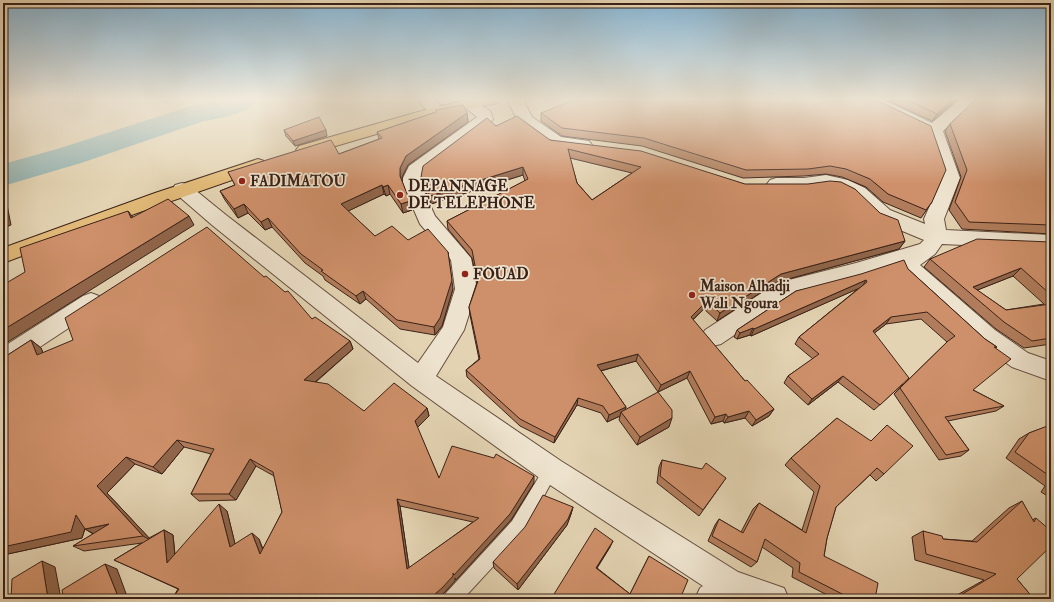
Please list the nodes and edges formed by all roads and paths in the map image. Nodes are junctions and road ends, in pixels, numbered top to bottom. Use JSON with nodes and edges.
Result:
{"nodes":[{"id":1,"x":372,"y":128,"type":"edge"},
{"id":2,"x":473,"y":128,"type":"edge"},
{"id":3,"x":536,"y":128,"type":"edge"},
{"id":4,"x":930,"y":128,"type":"edge"},
{"id":5,"x":934,"y":130,"type":"joint"},
{"id":6,"x":597,"y":146,"type":"edge"},
{"id":7,"x":758,"y":184,"type":"edge"},
{"id":8,"x":182,"y":189,"type":"junction"},
{"id":9,"x":1051,"y":242,"type":"edge"},
{"id":10,"x":933,"y":243,"type":"junction"},
{"id":11,"x":3,"y":256,"type":"edge"},
{"id":12,"x":107,"y":292,"type":"edge"},
{"id":13,"x":713,"y":336,"type":"dead end"},
{"id":14,"x":3,"y":359,"type":"edge"},
{"id":15,"x":1051,"y":371,"type":"edge"},
{"id":16,"x":422,"y":379,"type":"junction"},
{"id":17,"x":551,"y":470,"type":"junction"},
{"id":18,"x":720,"y":592,"type":"edge"},
{"id":19,"x":452,"y":599,"type":"edge"},
{"id":20,"x":773,"y":599,"type":"edge"}],
"edges":[{"from":1,"to":8,"type":"main road"},
{"from":2,"to":16,"type":"street"},
{"from":3,"to":6,"type":"street"},
{"from":4,"to":5,"type":"street"},
{"from":5,"to":10,"type":"street"},
{"from":7,"to":10,"type":"street"},
{"from":8,"to":11,"type":"main road"},
{"from":8,"to":16,"type":"street"},
{"from":9,"to":10,"type":"street"},
{"from":10,"to":13,"type":"street"},
{"from":10,"to":15,"type":"street"},
{"from":12,"to":14,"type":"street"},
{"from":16,"to":17,"type":"street"},
{"from":17,"to":18,"type":"street"},
{"from":17,"to":19,"type":"lane"},
{"from":18,"to":20,"type":"street"}]}
